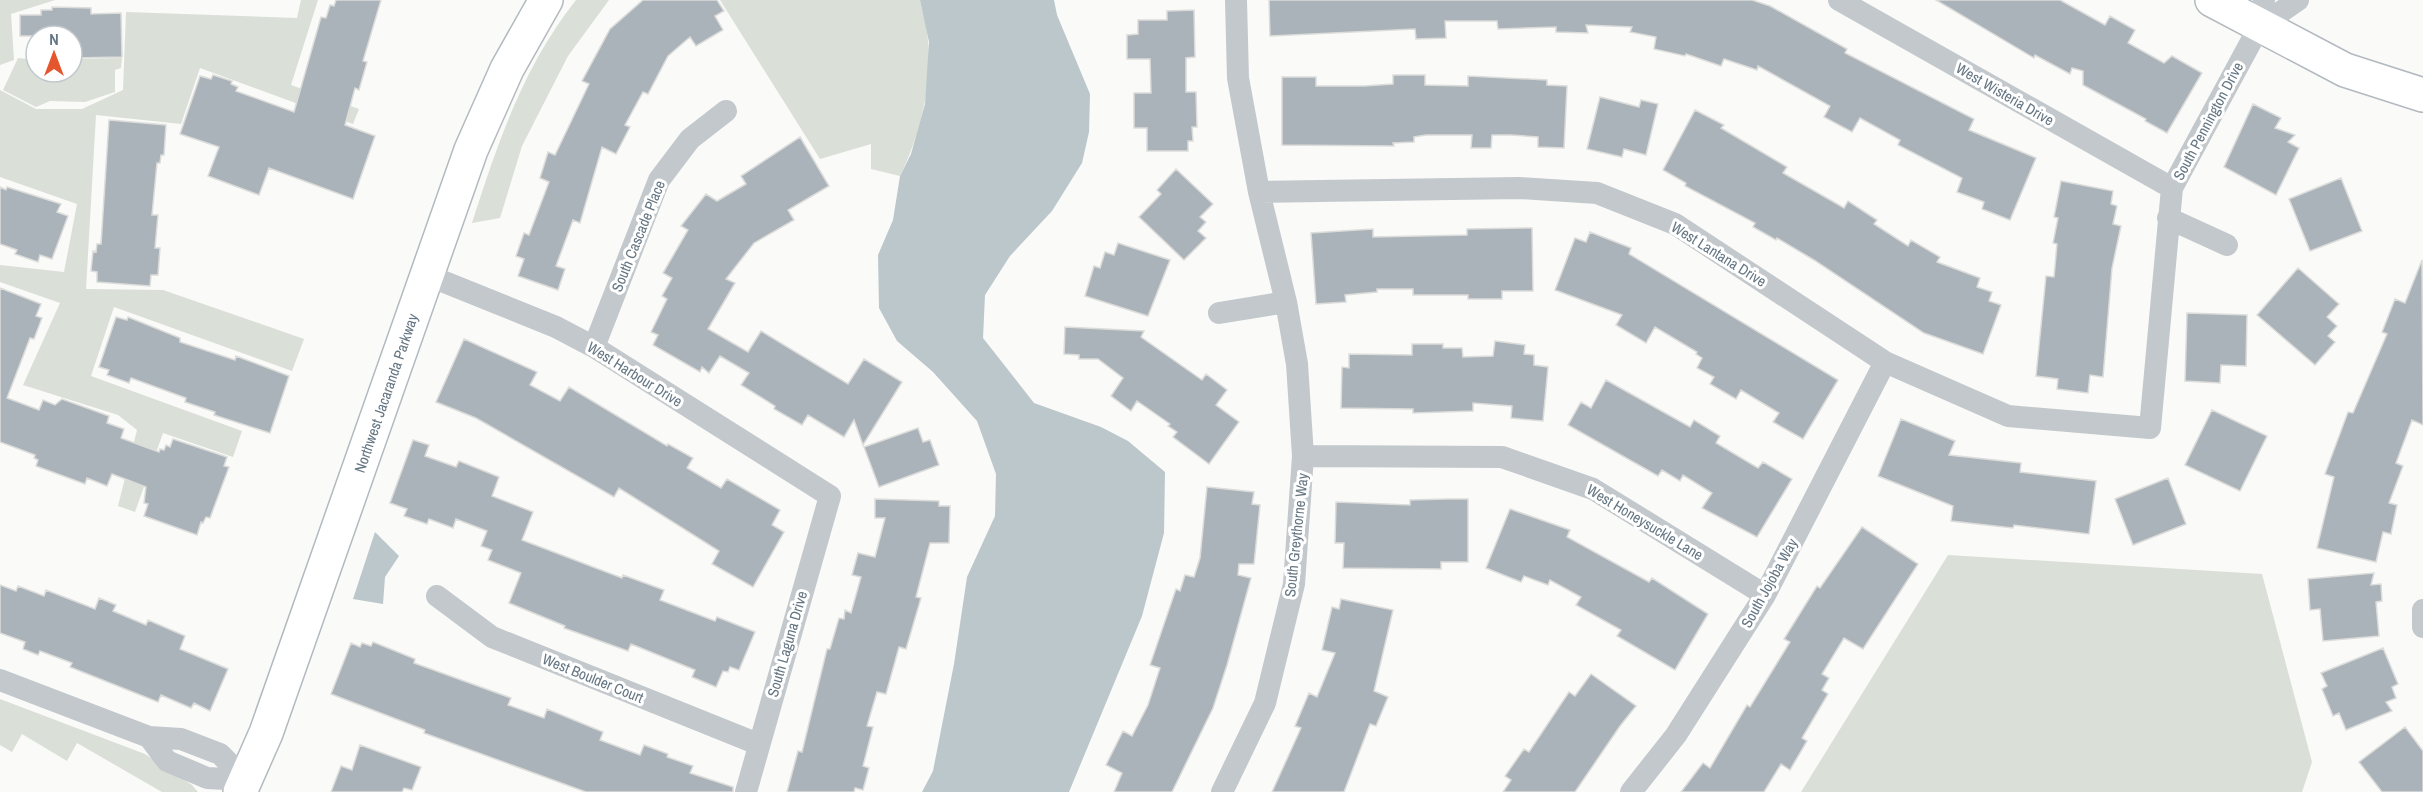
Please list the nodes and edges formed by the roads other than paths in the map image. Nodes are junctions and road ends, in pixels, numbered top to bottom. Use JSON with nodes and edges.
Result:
{"nodes":[{"id":1,"x":546,"y":0,"type":"edge"},
{"id":2,"x":1236,"y":0,"type":"edge"},
{"id":3,"x":1839,"y":0,"type":"edge"},
{"id":4,"x":2212,"y":0,"type":"edge"},
{"id":5,"x":2298,"y":0,"type":"edge"},
{"id":6,"x":2261,"y":13,"type":"edge"},
{"id":7,"x":2423,"y":95,"type":"edge"},
{"id":8,"x":726,"y":111,"type":"dead end"},
{"id":9,"x":2172,"y":188,"type":"junction"},
{"id":10,"x":1259,"y":192,"type":"junction"},
{"id":11,"x":2168,"y":218,"type":"junction"},
{"id":12,"x":2228,"y":245,"type":"dead end"},
{"id":13,"x":428,"y":275,"type":"junction"},
{"id":14,"x":1286,"y":302,"type":"junction"},
{"id":15,"x":1219,"y":313,"type":"dead end"},
{"id":16,"x":594,"y":348,"type":"junction"},
{"id":17,"x":1885,"y":362,"type":"junction"},
{"id":18,"x":2150,"y":428,"type":"joint"},
{"id":19,"x":1304,"y":456,"type":"junction"},
{"id":20,"x":830,"y":496,"type":"joint"},
{"id":21,"x":1765,"y":595,"type":"junction"},
{"id":22,"x":437,"y":596,"type":"dead end"},
{"id":23,"x":2423,"y":610,"type":"edge"},
{"id":24,"x":2423,"y":627,"type":"edge"},
{"id":25,"x":0,"y":680,"type":"edge"},
{"id":26,"x":758,"y":744,"type":"junction"},
{"id":27,"x":243,"y":786,"type":"edge"},
{"id":28,"x":746,"y":792,"type":"edge"},
{"id":29,"x":1222,"y":792,"type":"edge"},
{"id":30,"x":1631,"y":792,"type":"edge"}],
"edges":[{"from":1,"to":13,"type":"street","name":"Northwest Jacaranda Parkway"},
{"from":2,"to":10,"type":"street","name":"South Greythorne Way"},
{"from":3,"to":9,"type":"street","name":"West Wisteria Drive"},
{"from":4,"to":6,"type":"street"},
{"from":5,"to":6,"type":"street","name":"South Pennington Drive"},
{"from":6,"to":7,"type":"street"},
{"from":6,"to":9,"type":"street","name":"South Pennington Drive"},
{"from":8,"to":16,"type":"street","name":"South Cascade Place"},
{"from":9,"to":11,"type":"street","name":"South Pennington Drive"},
{"from":10,"to":14,"type":"street","name":"South Greythorne Way"},
{"from":10,"to":17,"type":"street","name":"West Lantana Drive"},
{"from":11,"to":12,"type":"street"},
{"from":11,"to":18,"type":"street","name":"South Pennington Drive"},
{"from":13,"to":16,"type":"street","name":"West Harbour Drive"},
{"from":13,"to":27,"type":"street","name":"Northwest Jacaranda Parkway"},
{"from":14,"to":15,"type":"street"},
{"from":14,"to":19,"type":"street","name":"South Greythorne Way"},
{"from":16,"to":20,"type":"street","name":"West Harbour Drive"},
{"from":17,"to":18,"type":"street","name":"West Lantana Drive"},
{"from":17,"to":21,"type":"street","name":"South Jojoba Way"},
{"from":19,"to":21,"type":"street","name":"West Honeysuckle Lane"},
{"from":19,"to":29,"type":"street","name":"South Greythorne Way"},
{"from":20,"to":26,"type":"street","name":"South Laguna Drive"},
{"from":21,"to":30,"type":"street","name":"South Jojoba Way"},
{"from":22,"to":26,"type":"street","name":"West Boulder Court"},
{"from":23,"to":24,"type":"street"},
{"from":25,"to":27,"type":"street"},
{"from":26,"to":28,"type":"street","name":"South Laguna Drive"}]}
